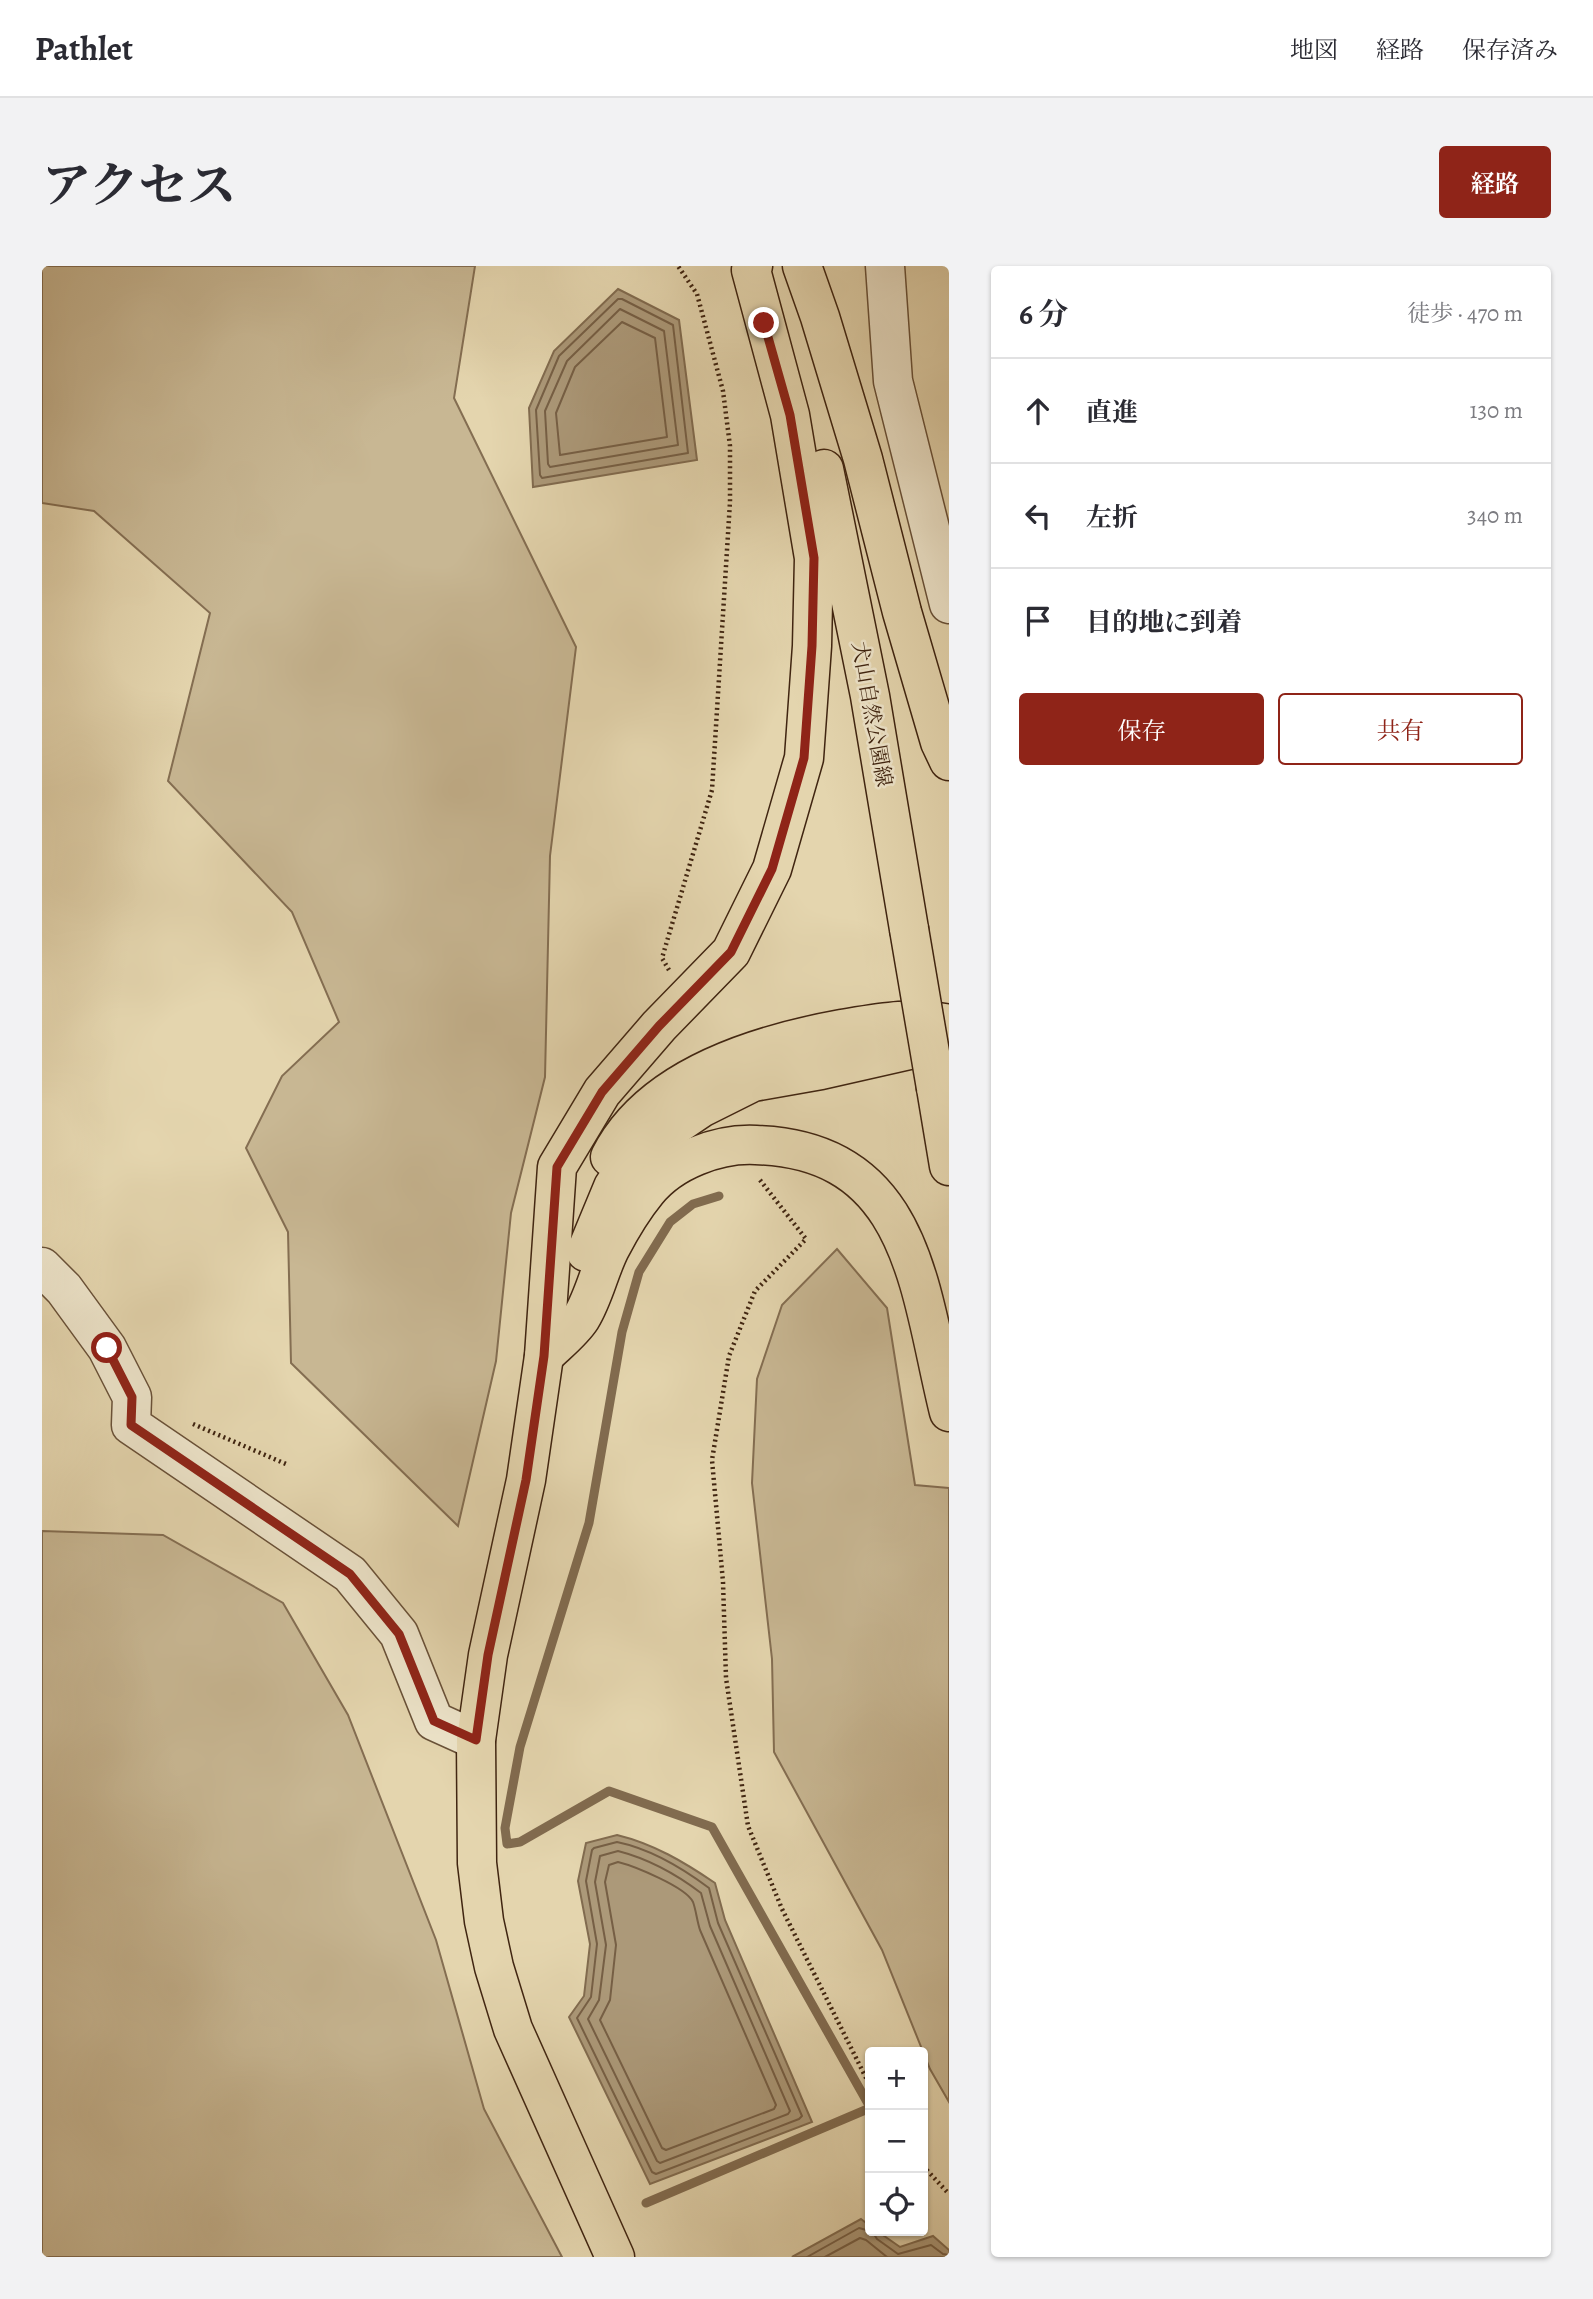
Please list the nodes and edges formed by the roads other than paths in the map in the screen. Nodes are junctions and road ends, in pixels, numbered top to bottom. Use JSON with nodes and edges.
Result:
{"nodes":[{"id":1,"x":752,"y":266,"type":"edge"},
{"id":2,"x":775,"y":266,"type":"edge"},
{"id":3,"x":802,"y":266,"type":"edge"},
{"id":4,"x":885,"y":266,"type":"edge"},
{"id":5,"x":949,"y":604,"type":"edge"},
{"id":6,"x":949,"y":761,"type":"edge"},
{"id":7,"x":949,"y":1024,"type":"edge"},
{"id":8,"x":949,"y":1041,"type":"edge"},
{"id":9,"x":949,"y":1166,"type":"edge"},
{"id":10,"x":42,"y":1267,"type":"edge"},
{"id":11,"x":548,"y":1292,"type":"junction"},
{"id":12,"x":544,"y":1356,"type":"junction"},
{"id":13,"x":949,"y":1412,"type":"edge"},
{"id":14,"x":476,"y":1740,"type":"junction"},
{"id":15,"x":615,"y":2257,"type":"edge"}],
"edges":[{"from":1,"to":11,"type":"main road"},
{"from":2,"to":9,"type":"main road","name":"犬山自然公園線","bridge":true},
{"from":3,"to":6,"type":"main road"},
{"from":4,"to":5,"type":"street"},
{"from":7,"to":11,"type":"main road"},
{"from":8,"to":12,"type":"main road"},
{"from":10,"to":14,"type":"street"},
{"from":11,"to":12,"type":"main road"},
{"from":12,"to":13,"type":"main road"},
{"from":12,"to":14,"type":"main road"},
{"from":14,"to":15,"type":"main road"}]}
